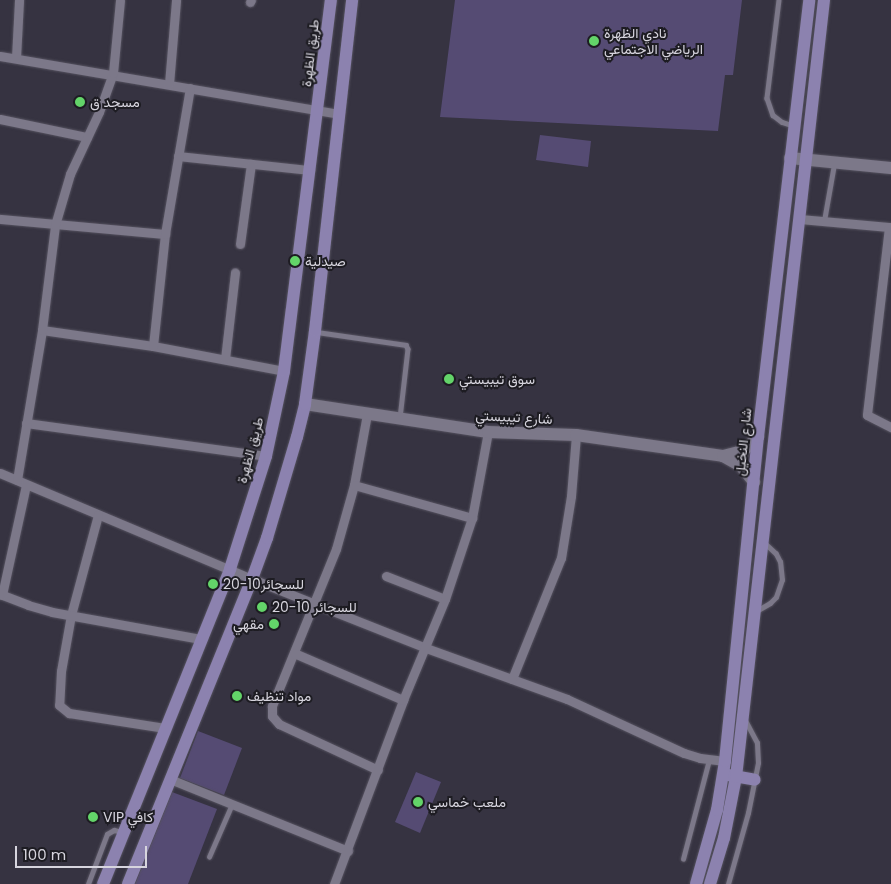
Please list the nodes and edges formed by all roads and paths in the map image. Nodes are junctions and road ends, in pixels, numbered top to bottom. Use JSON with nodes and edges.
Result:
{"nodes":[{"id":1,"x":19,"y":0,"type":"edge"},
{"id":2,"x":120,"y":0,"type":"edge"},
{"id":3,"x":176,"y":0,"type":"edge"},
{"id":4,"x":331,"y":0,"type":"edge"},
{"id":5,"x":352,"y":0,"type":"edge"},
{"id":6,"x":779,"y":0,"type":"edge"},
{"id":7,"x":809,"y":0,"type":"edge"},
{"id":8,"x":824,"y":0,"type":"edge"},
{"id":9,"x":0,"y":56,"type":"edge"},
{"id":10,"x":16,"y":58,"type":"junction"},
{"id":11,"x":113,"y":74,"type":"junction"},
{"id":12,"x":170,"y":84,"type":"junction"},
{"id":13,"x":190,"y":88,"type":"junction"},
{"id":14,"x":318,"y":111,"type":"junction"},
{"id":15,"x":340,"y":114,"type":"junction"},
{"id":16,"x":0,"y":119,"type":"edge"},
{"id":17,"x":794,"y":126,"type":"junction"},
{"id":18,"x":87,"y":137,"type":"junction"},
{"id":19,"x":178,"y":156,"type":"junction"},
{"id":20,"x":790,"y":158,"type":"junction"},
{"id":21,"x":807,"y":160,"type":"junction"},
{"id":22,"x":834,"y":162,"type":"junction"},
{"id":23,"x":251,"y":164,"type":"junction"},
{"id":24,"x":891,"y":168,"type":"edge"},
{"id":25,"x":310,"y":170,"type":"junction"},
{"id":26,"x":0,"y":219,"type":"edge"},
{"id":27,"x":800,"y":219,"type":"junction"},
{"id":28,"x":824,"y":221,"type":"junction"},
{"id":29,"x":55,"y":225,"type":"junction"},
{"id":30,"x":890,"y":228,"type":"edge"},
{"id":31,"x":165,"y":234,"type":"junction"},
{"id":32,"x":240,"y":244,"type":"dead end"},
{"id":33,"x":235,"y":273,"type":"dead end"},
{"id":34,"x":42,"y":330,"type":"junction"},
{"id":35,"x":315,"y":331,"type":"junction"},
{"id":36,"x":153,"y":346,"type":"junction"},
{"id":37,"x":225,"y":359,"type":"junction"},
{"id":38,"x":284,"y":371,"type":"junction"},
{"id":39,"x":305,"y":404,"type":"junction"},
{"id":40,"x":367,"y":414,"type":"junction"},
{"id":41,"x":400,"y":419,"type":"junction"},
{"id":42,"x":26,"y":423,"type":"junction"},
{"id":43,"x":891,"y":426,"type":"edge"},
{"id":44,"x":488,"y":432,"type":"junction"},
{"id":45,"x":576,"y":435,"type":"junction"},
{"id":46,"x":758,"y":437,"type":"junction"},
{"id":47,"x":266,"y":456,"type":"junction"},
{"id":48,"x":723,"y":456,"type":"junction"},
{"id":49,"x":0,"y":473,"type":"edge"},
{"id":50,"x":17,"y":480,"type":"junction"},
{"id":51,"x":754,"y":482,"type":"junction"},
{"id":52,"x":26,"y":485,"type":"junction"},
{"id":53,"x":354,"y":485,"type":"junction"},
{"id":54,"x":98,"y":515,"type":"junction"},
{"id":55,"x":472,"y":518,"type":"junction"},
{"id":56,"x":748,"y":540,"type":"junction"},
{"id":57,"x":763,"y":542,"type":"junction"},
{"id":58,"x":230,"y":569,"type":"junction"},
{"id":59,"x":386,"y":576,"type":"dead end"},
{"id":60,"x":252,"y":579,"type":"junction"},
{"id":61,"x":1,"y":594,"type":"edge"},
{"id":62,"x":445,"y":599,"type":"junction"},
{"id":63,"x":315,"y":603,"type":"junction"},
{"id":64,"x":754,"y":612,"type":"junction"},
{"id":65,"x":71,"y":615,"type":"junction"},
{"id":66,"x":201,"y":639,"type":"junction"},
{"id":67,"x":426,"y":648,"type":"junction"},
{"id":68,"x":294,"y":653,"type":"junction"},
{"id":69,"x":512,"y":679,"type":"junction"},
{"id":70,"x":403,"y":700,"type":"junction"},
{"id":71,"x":743,"y":719,"type":"junction"},
{"id":72,"x":165,"y":728,"type":"junction"},
{"id":73,"x":708,"y":760,"type":"junction"},
{"id":74,"x":725,"y":761,"type":"junction"},
{"id":75,"x":378,"y":770,"type":"junction"},
{"id":76,"x":723,"y":774,"type":"junction"},
{"id":77,"x":736,"y":777,"type":"junction"},
{"id":78,"x":170,"y":779,"type":"junction"},
{"id":79,"x":755,"y":780,"type":"junction"},
{"id":80,"x":232,"y":804,"type":"junction"},
{"id":81,"x":348,"y":852,"type":"junction"},
{"id":82,"x":210,"y":857,"type":"dead end"},
{"id":83,"x":683,"y":859,"type":"dead end"},
{"id":84,"x":93,"y":883,"type":"edge"},
{"id":85,"x":128,"y":884,"type":"edge"},
{"id":86,"x":334,"y":884,"type":"edge"},
{"id":87,"x":696,"y":884,"type":"edge"},
{"id":88,"x":710,"y":884,"type":"edge"},
{"id":89,"x":728,"y":884,"type":"edge"}],
"edges":[{"from":1,"to":10,"type":"street"},
{"from":2,"to":11,"type":"street"},
{"from":3,"to":12,"type":"street"},
{"from":4,"to":14,"type":"main road","name":"طريق الظهرة"},
{"from":5,"to":15,"type":"main road"},
{"from":6,"to":17,"type":"lane"},
{"from":7,"to":17,"type":"main road","name":"شارع النخيل"},
{"from":8,"to":21,"type":"main road"},
{"from":9,"to":10,"type":"street"},
{"from":10,"to":11,"type":"street"},
{"from":11,"to":12,"type":"street"},
{"from":11,"to":18,"type":"street"},
{"from":12,"to":13,"type":"street"},
{"from":13,"to":14,"type":"street"},
{"from":13,"to":19,"type":"street"},
{"from":14,"to":15,"type":"street"},
{"from":14,"to":25,"type":"main road","name":"طريق الظهرة"},
{"from":15,"to":35,"type":"main road"},
{"from":16,"to":18,"type":"street"},
{"from":17,"to":20,"type":"main road","name":"شارع النخيل"},
{"from":18,"to":29,"type":"street"},
{"from":19,"to":23,"type":"street"},
{"from":19,"to":31,"type":"street"},
{"from":20,"to":21,"type":"main road"},
{"from":20,"to":46,"type":"main road","name":"شارع النخيل"},
{"from":21,"to":22,"type":"main road"},
{"from":21,"to":27,"type":"main road"},
{"from":22,"to":24,"type":"main road"},
{"from":22,"to":28,"type":"lane"},
{"from":23,"to":25,"type":"street"},
{"from":23,"to":32,"type":"street"},
{"from":25,"to":38,"type":"main road","name":"طريق الظهرة"},
{"from":26,"to":29,"type":"street"},
{"from":27,"to":28,"type":"street"},
{"from":27,"to":57,"type":"main road"},
{"from":28,"to":30,"type":"street"},
{"from":29,"to":31,"type":"street"},
{"from":29,"to":34,"type":"street"},
{"from":30,"to":43,"type":"street"},
{"from":31,"to":36,"type":"street"},
{"from":33,"to":37,"type":"street"},
{"from":34,"to":36,"type":"street"},
{"from":34,"to":42,"type":"street"},
{"from":35,"to":39,"type":"main road"},
{"from":35,"to":41,"type":"lane"},
{"from":36,"to":37,"type":"street"},
{"from":37,"to":38,"type":"street"},
{"from":38,"to":47,"type":"main road","name":"طريق الظهرة"},
{"from":39,"to":40,"type":"main road","name":"شارع تيبيستي"},
{"from":39,"to":60,"type":"main road"},
{"from":40,"to":41,"type":"main road","name":"شارع تيبيستي"},
{"from":40,"to":53,"type":"street"},
{"from":41,"to":44,"type":"main road","name":"شارع تيبيستي"},
{"from":42,"to":47,"type":"street"},
{"from":42,"to":50,"type":"street"},
{"from":44,"to":45,"type":"main road","name":"شارع تيبيستي"},
{"from":44,"to":55,"type":"street"},
{"from":45,"to":48,"type":"main road","name":"شارع تيبيستي"},
{"from":45,"to":69,"type":"street"},
{"from":46,"to":48,"type":"main road"},
{"from":46,"to":51,"type":"main road","name":"شارع النخيل"},
{"from":47,"to":58,"type":"main road","name":"طريق الظهرة"},
{"from":48,"to":51,"type":"main road"},
{"from":49,"to":50,"type":"street"},
{"from":50,"to":52,"type":"street"},
{"from":51,"to":56,"type":"main road","name":"شارع النخيل"},
{"from":52,"to":54,"type":"street"},
{"from":52,"to":61,"type":"street"},
{"from":53,"to":55,"type":"street"},
{"from":53,"to":63,"type":"street"},
{"from":54,"to":58,"type":"street"},
{"from":54,"to":65,"type":"street"},
{"from":55,"to":62,"type":"street"},
{"from":56,"to":57,"type":"main road"},
{"from":56,"to":74,"type":"main road","name":"شارع النخيل"},
{"from":57,"to":64,"type":"main road"},
{"from":57,"to":64,"type":"lane"},
{"from":58,"to":60,"type":"street"},
{"from":58,"to":66,"type":"main road","name":"طريق الظهرة"},
{"from":59,"to":62,"type":"street"},
{"from":60,"to":63,"type":"street"},
{"from":60,"to":78,"type":"main road"},
{"from":61,"to":65,"type":"street"},
{"from":62,"to":67,"type":"street"},
{"from":63,"to":67,"type":"street"},
{"from":63,"to":68,"type":"street"},
{"from":64,"to":71,"type":"main road"},
{"from":65,"to":66,"type":"street"},
{"from":65,"to":72,"type":"street"},
{"from":66,"to":72,"type":"main road","name":"طريق الظهرة"},
{"from":67,"to":69,"type":"street"},
{"from":67,"to":70,"type":"street"},
{"from":68,"to":70,"type":"street"},
{"from":68,"to":75,"type":"street"},
{"from":69,"to":73,"type":"street"},
{"from":70,"to":75,"type":"street"},
{"from":71,"to":77,"type":"main road"},
{"from":71,"to":79,"type":"lane"},
{"from":72,"to":84,"type":"main road","name":"طريق الظهرة"},
{"from":73,"to":74,"type":"street"},
{"from":73,"to":83,"type":"lane"},
{"from":74,"to":76,"type":"main road","name":"شارع النخيل"},
{"from":75,"to":81,"type":"street"},
{"from":76,"to":77,"type":"main road"},
{"from":76,"to":87,"type":"main road","name":"شارع النخيل"},
{"from":77,"to":79,"type":"main road"},
{"from":77,"to":88,"type":"main road"},
{"from":78,"to":80,"type":"street"},
{"from":78,"to":85,"type":"main road"},
{"from":79,"to":89,"type":"lane"},
{"from":80,"to":81,"type":"street"},
{"from":80,"to":82,"type":"lane"},
{"from":81,"to":86,"type":"street"}]}
